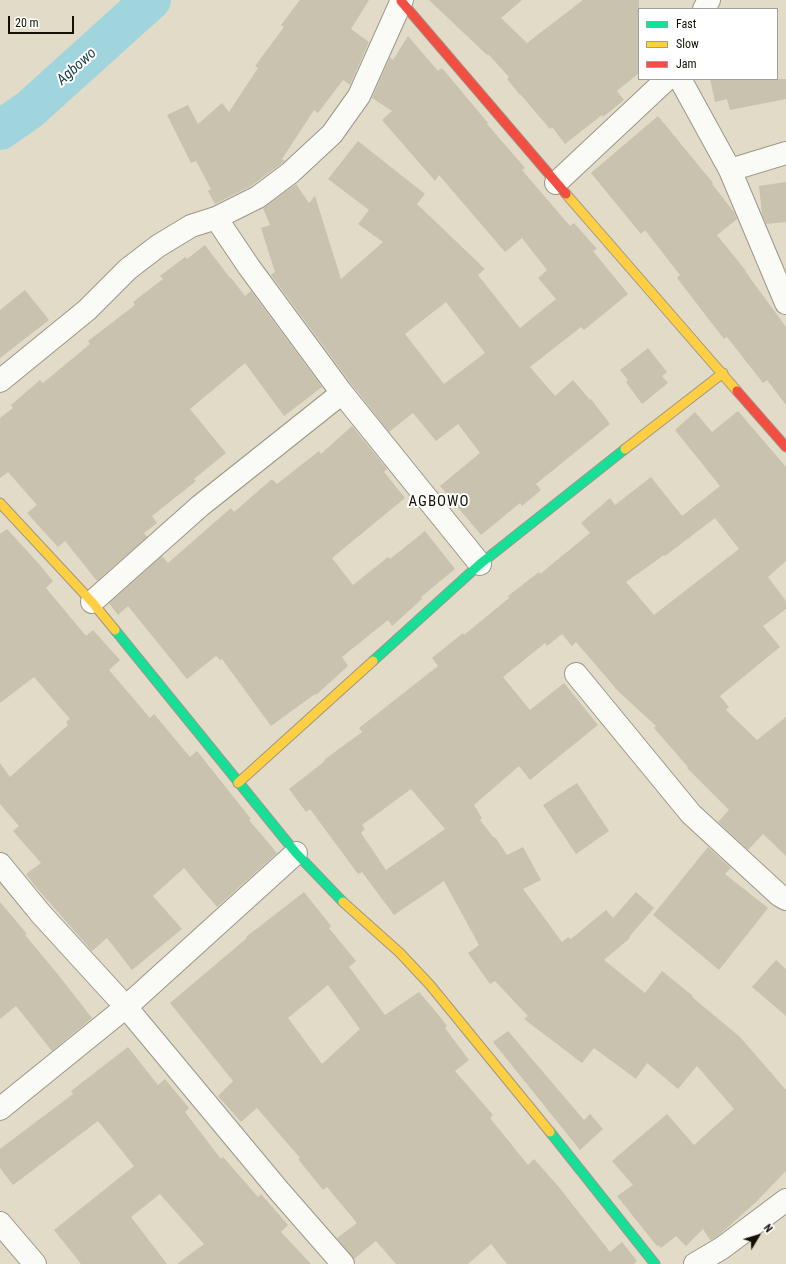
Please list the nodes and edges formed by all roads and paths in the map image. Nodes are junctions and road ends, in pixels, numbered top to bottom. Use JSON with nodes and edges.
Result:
{"nodes":[{"id":1,"x":402,"y":0,"type":"edge"},
{"id":2,"x":666,"y":80,"type":"edge"},
{"id":3,"x":681,"y":80,"type":"edge"},
{"id":4,"x":786,"y":153,"type":"edge"},
{"id":5,"x":730,"y":170,"type":"junction"},
{"id":6,"x":556,"y":183,"type":"junction"},
{"id":7,"x":216,"y":218,"type":"junction"},
{"id":8,"x":786,"y":303,"type":"edge"},
{"id":9,"x":722,"y":373,"type":"junction"},
{"id":10,"x":0,"y":381,"type":"edge"},
{"id":11,"x":342,"y":393,"type":"junction"},
{"id":12,"x":786,"y":447,"type":"edge"},
{"id":13,"x":0,"y":503,"type":"edge"},
{"id":14,"x":480,"y":564,"type":"junction"},
{"id":15,"x":92,"y":602,"type":"junction"},
{"id":16,"x":576,"y":674,"type":"dead end"},
{"id":17,"x":238,"y":783,"type":"junction"},
{"id":18,"x":296,"y":853,"type":"junction"},
{"id":19,"x":0,"y":864,"type":"edge"},
{"id":20,"x":786,"y":899,"type":"edge"},
{"id":21,"x":126,"y":1007,"type":"junction"},
{"id":22,"x":0,"y":1109,"type":"edge"},
{"id":23,"x":786,"y":1200,"type":"edge"},
{"id":24,"x":0,"y":1223,"type":"edge"},
{"id":25,"x":35,"y":1264,"type":"edge"},
{"id":26,"x":343,"y":1264,"type":"edge"},
{"id":27,"x":655,"y":1264,"type":"edge"},
{"id":28,"x":695,"y":1264,"type":"edge"}],
"edges":[{"from":1,"to":6,"type":"street"},
{"from":1,"to":7,"type":"street"},
{"from":2,"to":6,"type":"street"},
{"from":3,"to":5,"type":"street"},
{"from":4,"to":5,"type":"street"},
{"from":5,"to":8,"type":"street"},
{"from":6,"to":9,"type":"street"},
{"from":7,"to":10,"type":"street"},
{"from":7,"to":11,"type":"street"},
{"from":9,"to":12,"type":"street"},
{"from":9,"to":14,"type":"street"},
{"from":11,"to":14,"type":"street"},
{"from":11,"to":15,"type":"street"},
{"from":13,"to":15,"type":"street"},
{"from":14,"to":17,"type":"street"},
{"from":15,"to":17,"type":"street"},
{"from":16,"to":20,"type":"street"},
{"from":17,"to":18,"type":"street"},
{"from":18,"to":21,"type":"street"},
{"from":18,"to":27,"type":"street"},
{"from":19,"to":21,"type":"street"},
{"from":21,"to":22,"type":"street"},
{"from":21,"to":26,"type":"street"},
{"from":23,"to":28,"type":"street"},
{"from":24,"to":25,"type":"street"}]}
